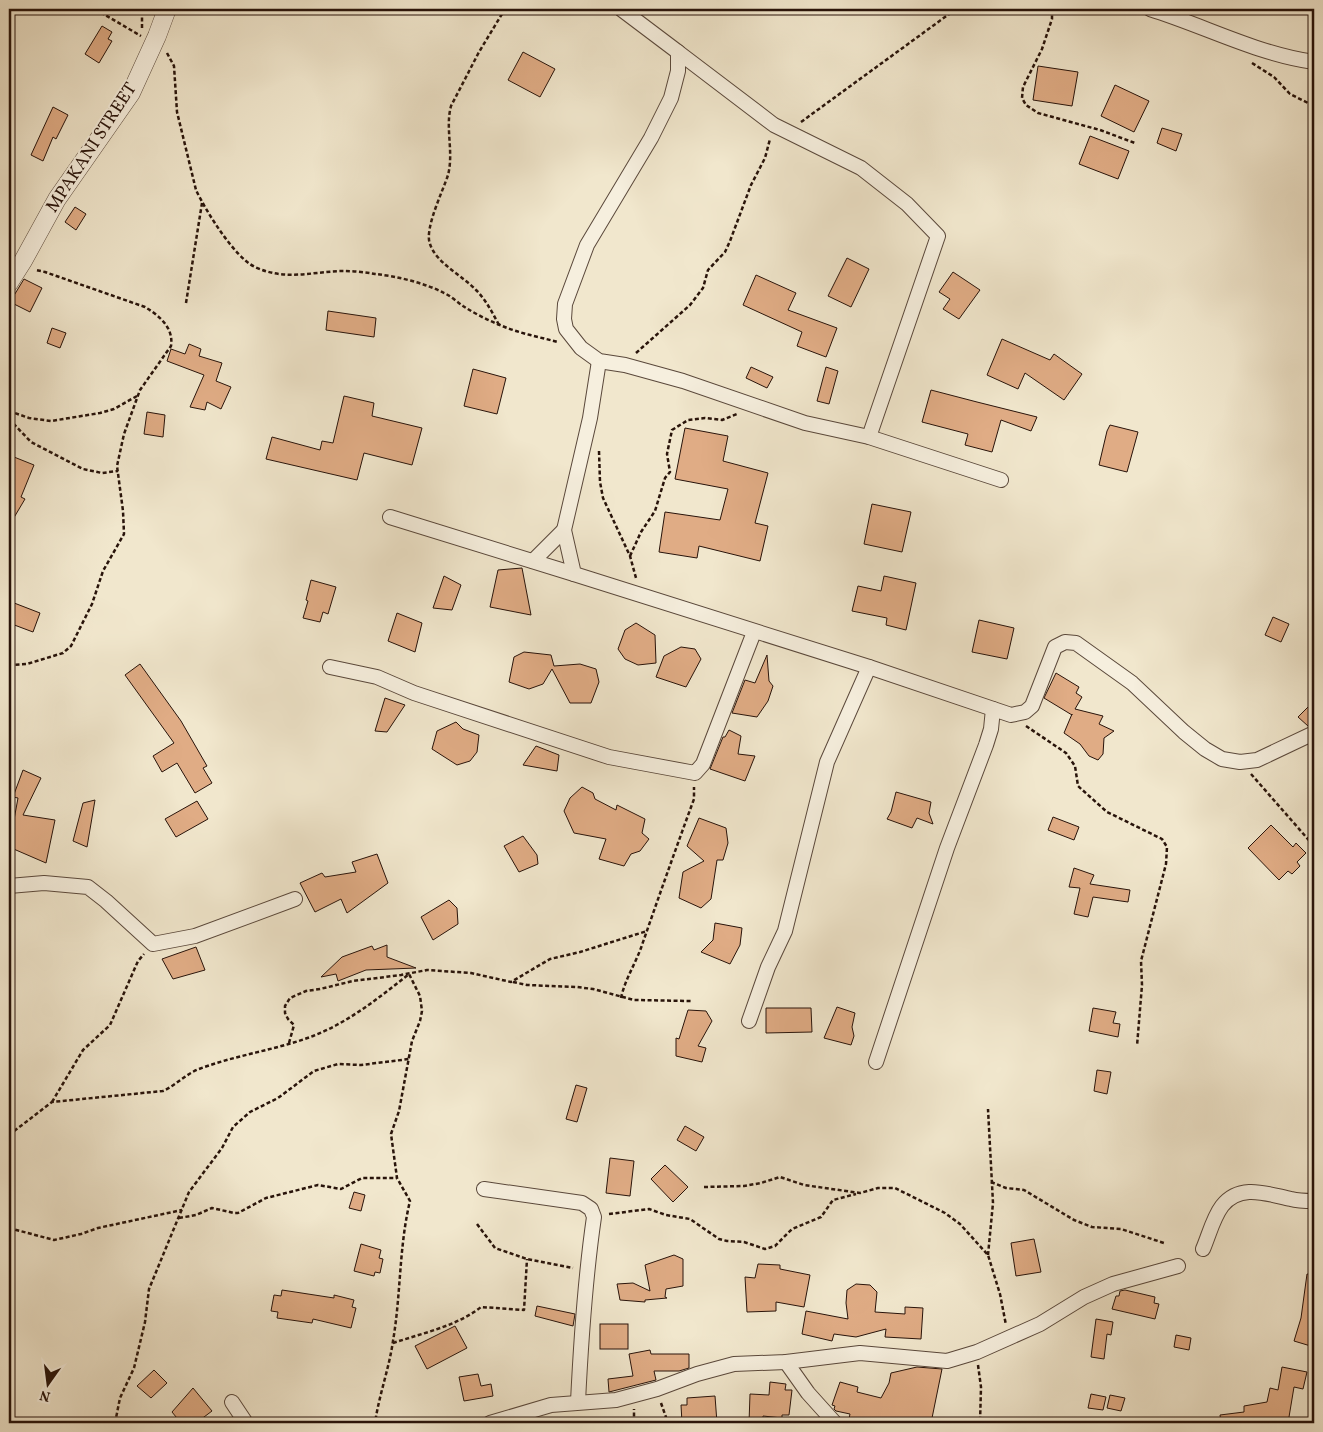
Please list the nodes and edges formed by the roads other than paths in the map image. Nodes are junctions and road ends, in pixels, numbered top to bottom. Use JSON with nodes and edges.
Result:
{"nodes":[{"id":1,"x":167,"y":9,"type":"edge"},
{"id":2,"x":621,"y":9,"type":"edge"},
{"id":3,"x":1150,"y":9,"type":"edge"},
{"id":4,"x":678,"y":52,"type":"junction"},
{"id":5,"x":1314,"y":62,"type":"edge"},
{"id":6,"x":9,"y":283,"type":"edge"},
{"id":7,"x":599,"y":361,"type":"junction"},
{"id":8,"x":869,"y":437,"type":"junction"},
{"id":9,"x":1001,"y":480,"type":"dead end"},
{"id":10,"x":390,"y":517,"type":"dead end"},
{"id":11,"x":564,"y":530,"type":"junction"},
{"id":12,"x":533,"y":561,"type":"junction"},
{"id":13,"x":574,"y":574,"type":"junction"},
{"id":14,"x":754,"y":632,"type":"junction"},
{"id":15,"x":330,"y":667,"type":"dead end"},
{"id":16,"x":869,"y":667,"type":"junction"},
{"id":17,"x":993,"y":709,"type":"junction"},
{"id":18,"x":1314,"y":734,"type":"edge"},
{"id":19,"x":9,"y":886,"type":"edge"},
{"id":20,"x":295,"y":899,"type":"dead end"},
{"id":21,"x":749,"y":1021,"type":"dead end"},
{"id":22,"x":876,"y":1062,"type":"dead end"},
{"id":23,"x":484,"y":1189,"type":"dead end"},
{"id":24,"x":1314,"y":1201,"type":"edge"},
{"id":25,"x":1203,"y":1249,"type":"dead end"},
{"id":26,"x":1178,"y":1266,"type":"dead end"},
{"id":27,"x":786,"y":1362,"type":"junction"},
{"id":28,"x":232,"y":1402,"type":"dead end"},
{"id":29,"x":578,"y":1402,"type":"junction"},
{"id":30,"x":246,"y":1423,"type":"edge"},
{"id":31,"x":490,"y":1423,"type":"edge"},
{"id":32,"x":835,"y":1423,"type":"edge"}],
"edges":[{"from":1,"to":6,"type":"street","name":"MPAKANI STREET"},
{"from":2,"to":4,"type":"street"},
{"from":3,"to":5,"type":"street"},
{"from":4,"to":7,"type":"street"},
{"from":4,"to":8,"type":"street"},
{"from":7,"to":8,"type":"street"},
{"from":7,"to":11,"type":"street"},
{"from":8,"to":9,"type":"street"},
{"from":10,"to":12,"type":"street"},
{"from":11,"to":12,"type":"street"},
{"from":11,"to":13,"type":"street"},
{"from":12,"to":13,"type":"street"},
{"from":13,"to":14,"type":"street"},
{"from":14,"to":15,"type":"street"},
{"from":14,"to":16,"type":"street"},
{"from":16,"to":17,"type":"street"},
{"from":16,"to":21,"type":"street"},
{"from":17,"to":18,"type":"street"},
{"from":17,"to":22,"type":"street"},
{"from":19,"to":20,"type":"street"},
{"from":23,"to":29,"type":"street"},
{"from":24,"to":25,"type":"street"},
{"from":26,"to":27,"type":"street"},
{"from":27,"to":29,"type":"street"},
{"from":27,"to":32,"type":"street"},
{"from":28,"to":30,"type":"street"},
{"from":29,"to":31,"type":"street"}]}
